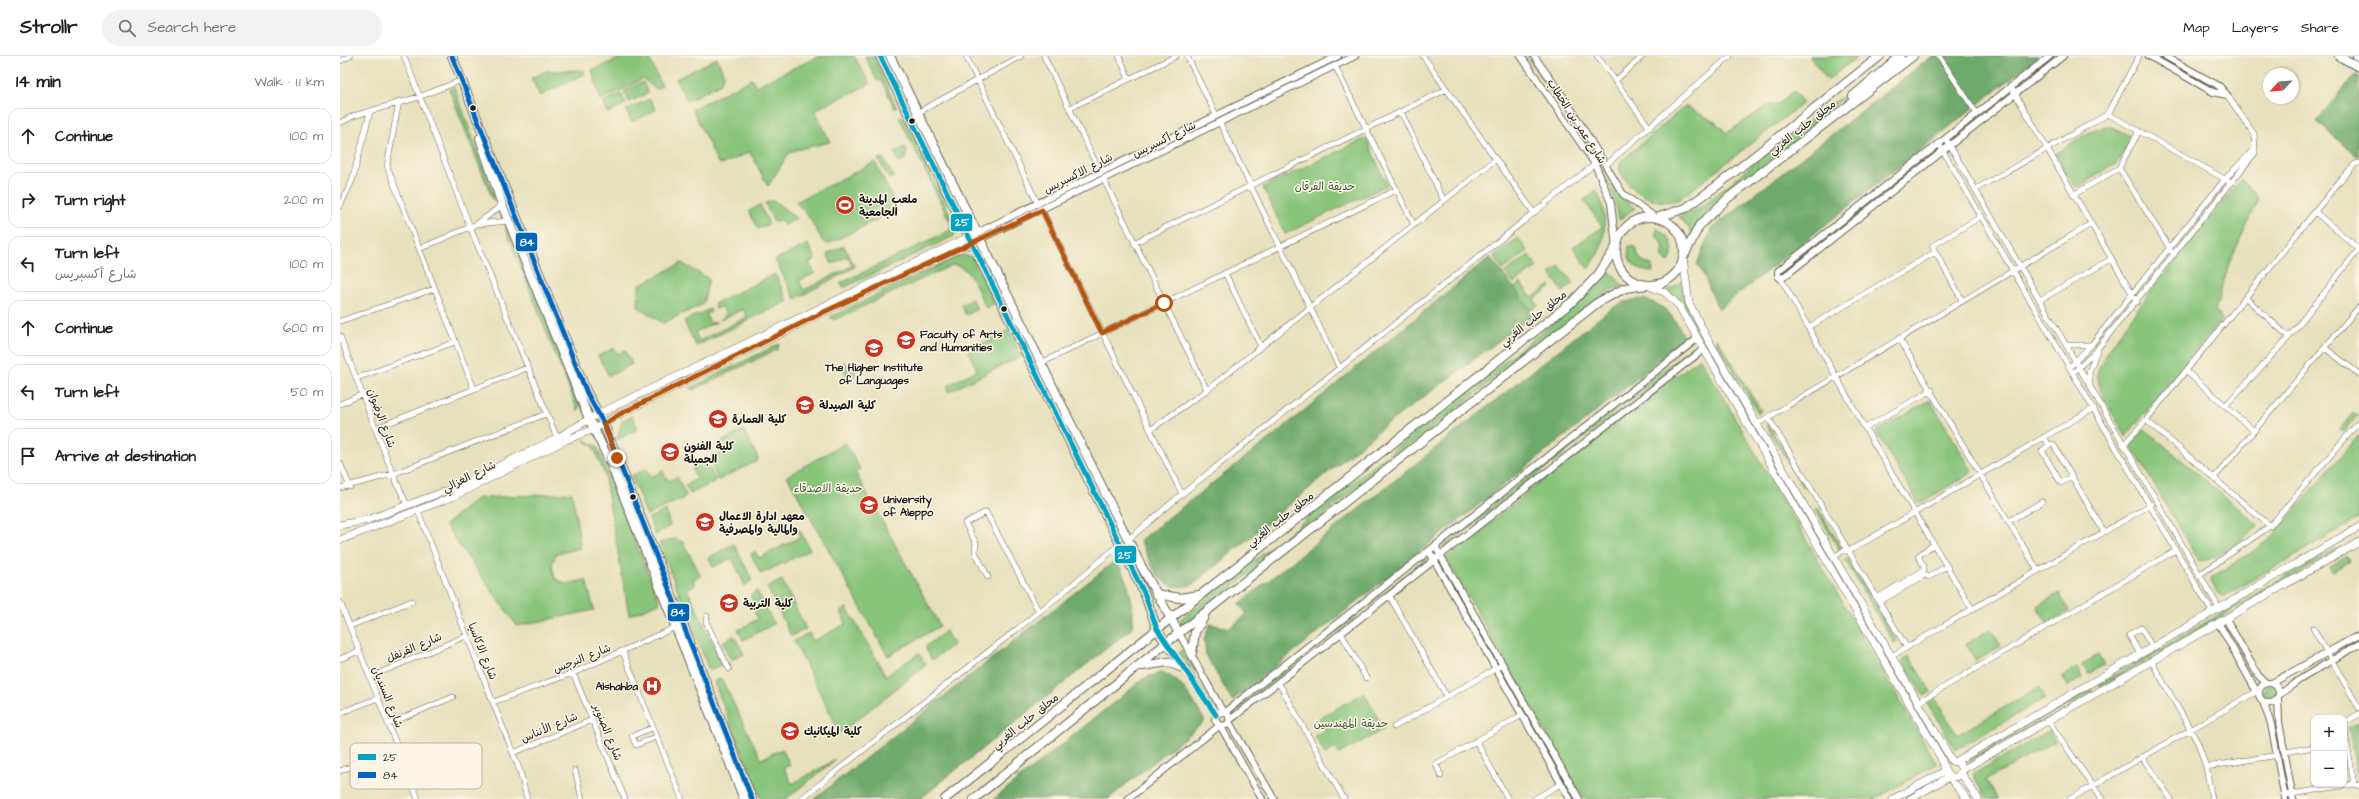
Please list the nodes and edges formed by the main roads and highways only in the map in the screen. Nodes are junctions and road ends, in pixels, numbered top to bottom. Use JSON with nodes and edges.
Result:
{"nodes":[{"id":1,"x":447,"y":56,"type":"edge"},
{"id":2,"x":452,"y":56,"type":"edge"},
{"id":3,"x":880,"y":56,"type":"edge"},
{"id":4,"x":890,"y":56,"type":"edge"},
{"id":5,"x":1880,"y":56,"type":"edge"},
{"id":6,"x":1887,"y":56,"type":"edge"},
{"id":7,"x":1900,"y":56,"type":"edge"},
{"id":8,"x":1913,"y":56,"type":"edge"},
{"id":9,"x":2339,"y":56,"type":"edge"},
{"id":10,"x":2359,"y":67,"type":"edge"},
{"id":11,"x":900,"y":75,"type":"junction"},
{"id":12,"x":892,"y":80,"type":"junction"},
{"id":13,"x":1825,"y":102,"type":"junction"},
{"id":14,"x":1835,"y":115,"type":"junction"},
{"id":15,"x":1656,"y":218,"type":"junction"},
{"id":16,"x":978,"y":236,"type":"junction"},
{"id":17,"x":970,"y":240,"type":"junction"},
{"id":18,"x":1616,"y":247,"type":"junction"},
{"id":19,"x":1683,"y":258,"type":"junction"},
{"id":20,"x":1647,"y":285,"type":"junction"},
{"id":21,"x":598,"y":414,"type":"junction"},
{"id":22,"x":589,"y":419,"type":"junction"},
{"id":23,"x":604,"y":424,"type":"junction"},
{"id":24,"x":594,"y":429,"type":"junction"},
{"id":25,"x":340,"y":525,"type":"edge"},
{"id":26,"x":2359,"y":527,"type":"edge"},
{"id":27,"x":340,"y":540,"type":"edge"},
{"id":28,"x":2337,"y":540,"type":"junction"},
{"id":29,"x":2359,"y":542,"type":"edge"},
{"id":30,"x":2343,"y":551,"type":"junction"},
{"id":31,"x":1156,"y":594,"type":"junction"},
{"id":32,"x":1202,"y":595,"type":"junction"},
{"id":33,"x":1207,"y":611,"type":"junction"},
{"id":34,"x":1170,"y":619,"type":"junction"},
{"id":35,"x":1157,"y":629,"type":"junction"},
{"id":36,"x":1179,"y":633,"type":"junction"},
{"id":37,"x":1166,"y":644,"type":"junction"},
{"id":38,"x":1192,"y":653,"type":"road end"},
{"id":39,"x":1140,"y":667,"type":"junction"},
{"id":40,"x":1185,"y":668,"type":"road end"},
{"id":41,"x":2093,"y":684,"type":"junction"},
{"id":42,"x":2098,"y":693,"type":"junction"},
{"id":43,"x":1954,"y":761,"type":"junction"},
{"id":44,"x":1962,"y":772,"type":"junction"},
{"id":45,"x":1948,"y":773,"type":"junction"},
{"id":46,"x":744,"y":799,"type":"edge"},
{"id":47,"x":752,"y":799,"type":"edge"},
{"id":48,"x":945,"y":799,"type":"edge"},
{"id":49,"x":974,"y":799,"type":"edge"},
{"id":50,"x":1893,"y":799,"type":"edge"},
{"id":51,"x":1910,"y":799,"type":"edge"},
{"id":52,"x":1967,"y":799,"type":"edge"},
{"id":53,"x":1978,"y":799,"type":"edge"}],
"edges":[{"from":1,"to":22,"type":"main road"},
{"from":2,"to":21,"type":"main road"},
{"from":3,"to":12,"type":"main road"},
{"from":4,"to":11,"type":"main road"},
{"from":5,"to":13,"type":"main road","name":"محلق حلب الغربي"},
{"from":6,"to":13,"type":"main road"},
{"from":7,"to":14,"type":"main road"},
{"from":8,"to":14,"type":"main road","name":"محلق حلب الغربي"},
{"from":9,"to":10,"type":"main road"},
{"from":11,"to":12,"type":"main road"},
{"from":11,"to":16,"type":"main road"},
{"from":12,"to":17,"type":"main road"},
{"from":13,"to":15,"type":"main road","name":"محلق حلب الغربي"},
{"from":14,"to":19,"type":"main road","name":"محلق حلب الغربي"},
{"from":15,"to":18,"type":"main road"},
{"from":15,"to":19,"type":"main road"},
{"from":16,"to":17,"type":"main road"},
{"from":16,"to":31,"type":"main road"},
{"from":17,"to":21,"type":"main road","name":"شارع الغزالي"},
{"from":17,"to":23,"type":"main road","name":"شارع الغزالي"},
{"from":17,"to":35,"type":"main road"},
{"from":18,"to":20,"type":"main road"},
{"from":18,"to":32,"type":"main road","name":"محلق حلب الغربي"},
{"from":19,"to":20,"type":"main road"},
{"from":19,"to":43,"type":"main road"},
{"from":20,"to":33,"type":"main road"},
{"from":20,"to":45,"type":"main road"},
{"from":21,"to":22,"type":"main road","name":"شارع الغزالي"},
{"from":21,"to":23,"type":"main road"},
{"from":22,"to":24,"type":"main road"},
{"from":22,"to":25,"type":"main road","name":"شارع الغزالي"},
{"from":23,"to":24,"type":"main road","name":"شارع الغزالي"},
{"from":23,"to":47,"type":"main road"},
{"from":24,"to":27,"type":"main road","name":"شارع الغزالي"},
{"from":24,"to":46,"type":"main road"},
{"from":26,"to":28,"type":"main road"},
{"from":28,"to":30,"type":"main road"},
{"from":28,"to":41,"type":"main road"},
{"from":29,"to":30,"type":"main road"},
{"from":30,"to":42,"type":"main road"},
{"from":31,"to":32,"type":"main road"},
{"from":31,"to":34,"type":"main road"},
{"from":32,"to":34,"type":"main road","name":"محلق حلب الغربي"},
{"from":33,"to":36,"type":"main road"},
{"from":33,"to":38,"type":"main road"},
{"from":34,"to":35,"type":"main road","name":"محلق حلب الغربي"},
{"from":34,"to":36,"type":"main road"},
{"from":35,"to":37,"type":"main road"},
{"from":35,"to":48,"type":"main road","name":"محلق حلب الغربي"},
{"from":36,"to":37,"type":"main road"},
{"from":37,"to":39,"type":"main road"},
{"from":39,"to":40,"type":"main road"},
{"from":39,"to":49,"type":"main road"},
{"from":41,"to":42,"type":"main road"},
{"from":41,"to":43,"type":"main road"},
{"from":42,"to":44,"type":"main road"},
{"from":43,"to":44,"type":"main road"},
{"from":43,"to":45,"type":"main road"},
{"from":44,"to":45,"type":"main road"},
{"from":44,"to":53,"type":"main road"},
{"from":45,"to":50,"type":"main road"},
{"from":45,"to":51,"type":"main road"},
{"from":45,"to":52,"type":"main road"}]}
